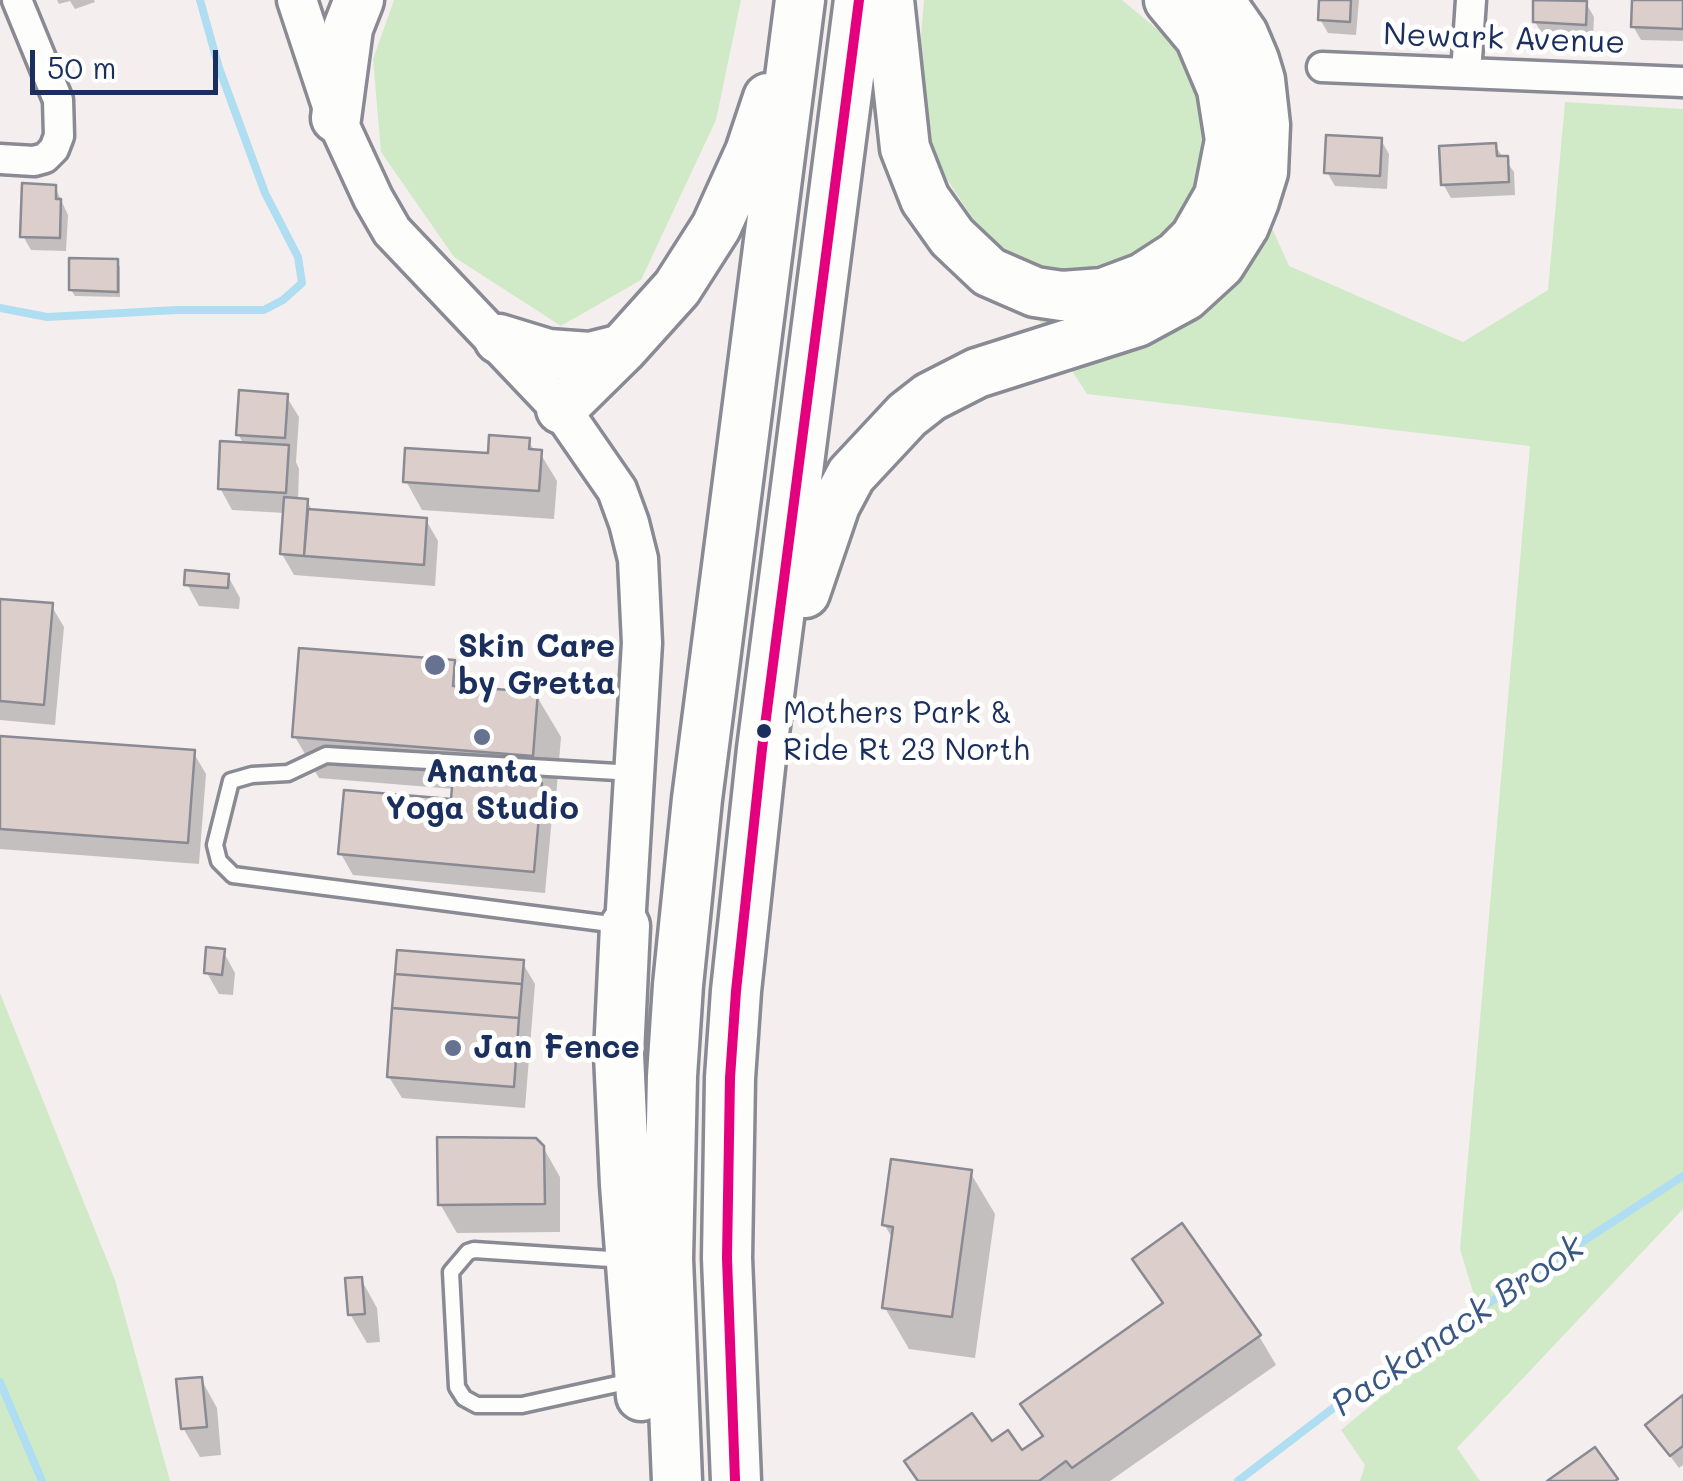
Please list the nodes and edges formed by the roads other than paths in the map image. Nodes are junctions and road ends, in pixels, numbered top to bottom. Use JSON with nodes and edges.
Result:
{"nodes":[{"id":1,"x":17,"y":0,"type":"edge"},
{"id":2,"x":297,"y":0,"type":"edge"},
{"id":3,"x":358,"y":0,"type":"edge"},
{"id":4,"x":800,"y":0,"type":"edge"},
{"id":5,"x":859,"y":0,"type":"edge"},
{"id":6,"x":889,"y":0,"type":"edge"},
{"id":7,"x":1170,"y":0,"type":"edge"},
{"id":8,"x":1220,"y":0,"type":"edge"},
{"id":9,"x":1471,"y":0,"type":"edge"},
{"id":10,"x":1322,"y":67,"type":"dead end"},
{"id":11,"x":1466,"y":73,"type":"junction"},
{"id":12,"x":1683,"y":82,"type":"edge"},
{"id":13,"x":336,"y":118,"type":"junction"},
{"id":14,"x":0,"y":159,"type":"edge"},
{"id":15,"x":499,"y":340,"type":"junction"},
{"id":16,"x":622,"y":349,"type":"junction"},
{"id":17,"x":562,"y":408,"type":"junction"},
{"id":18,"x":767,"y":716,"type":"junction"},
{"id":19,"x":634,"y":774,"type":"junction"},
{"id":20,"x":625,"y":926,"type":"junction"},
{"id":21,"x":631,"y":1260,"type":"junction"},
{"id":22,"x":640,"y":1380,"type":"junction"},
{"id":23,"x":649,"y":1481,"type":"edge"},
{"id":24,"x":677,"y":1481,"type":"edge"},
{"id":25,"x":736,"y":1481,"type":"edge"}],
"edges":[{"from":1,"to":14,"type":"street"},
{"from":2,"to":13,"type":"main road"},
{"from":3,"to":13,"type":"highway"},
{"from":4,"to":16,"type":"highway"},
{"from":4,"to":24,"type":"highway"},
{"from":5,"to":18,"type":"highway"},
{"from":6,"to":7,"type":"highway"},
{"from":8,"to":18,"type":"highway"},
{"from":9,"to":11,"type":"street"},
{"from":10,"to":11,"type":"street","name":"Newark Avenue"},
{"from":11,"to":12,"type":"street","name":"Newark Avenue"},
{"from":13,"to":15,"type":"main road"},
{"from":15,"to":16,"type":"highway"},
{"from":15,"to":17,"type":"main road"},
{"from":16,"to":17,"type":"highway"},
{"from":17,"to":19,"type":"main road"},
{"from":18,"to":25,"type":"highway"},
{"from":19,"to":20,"type":"main road"},
{"from":19,"to":20,"type":"lane"},
{"from":20,"to":21,"type":"highway"},
{"from":21,"to":22,"type":"highway"},
{"from":21,"to":22,"type":"lane"},
{"from":22,"to":23,"type":"highway"}]}
